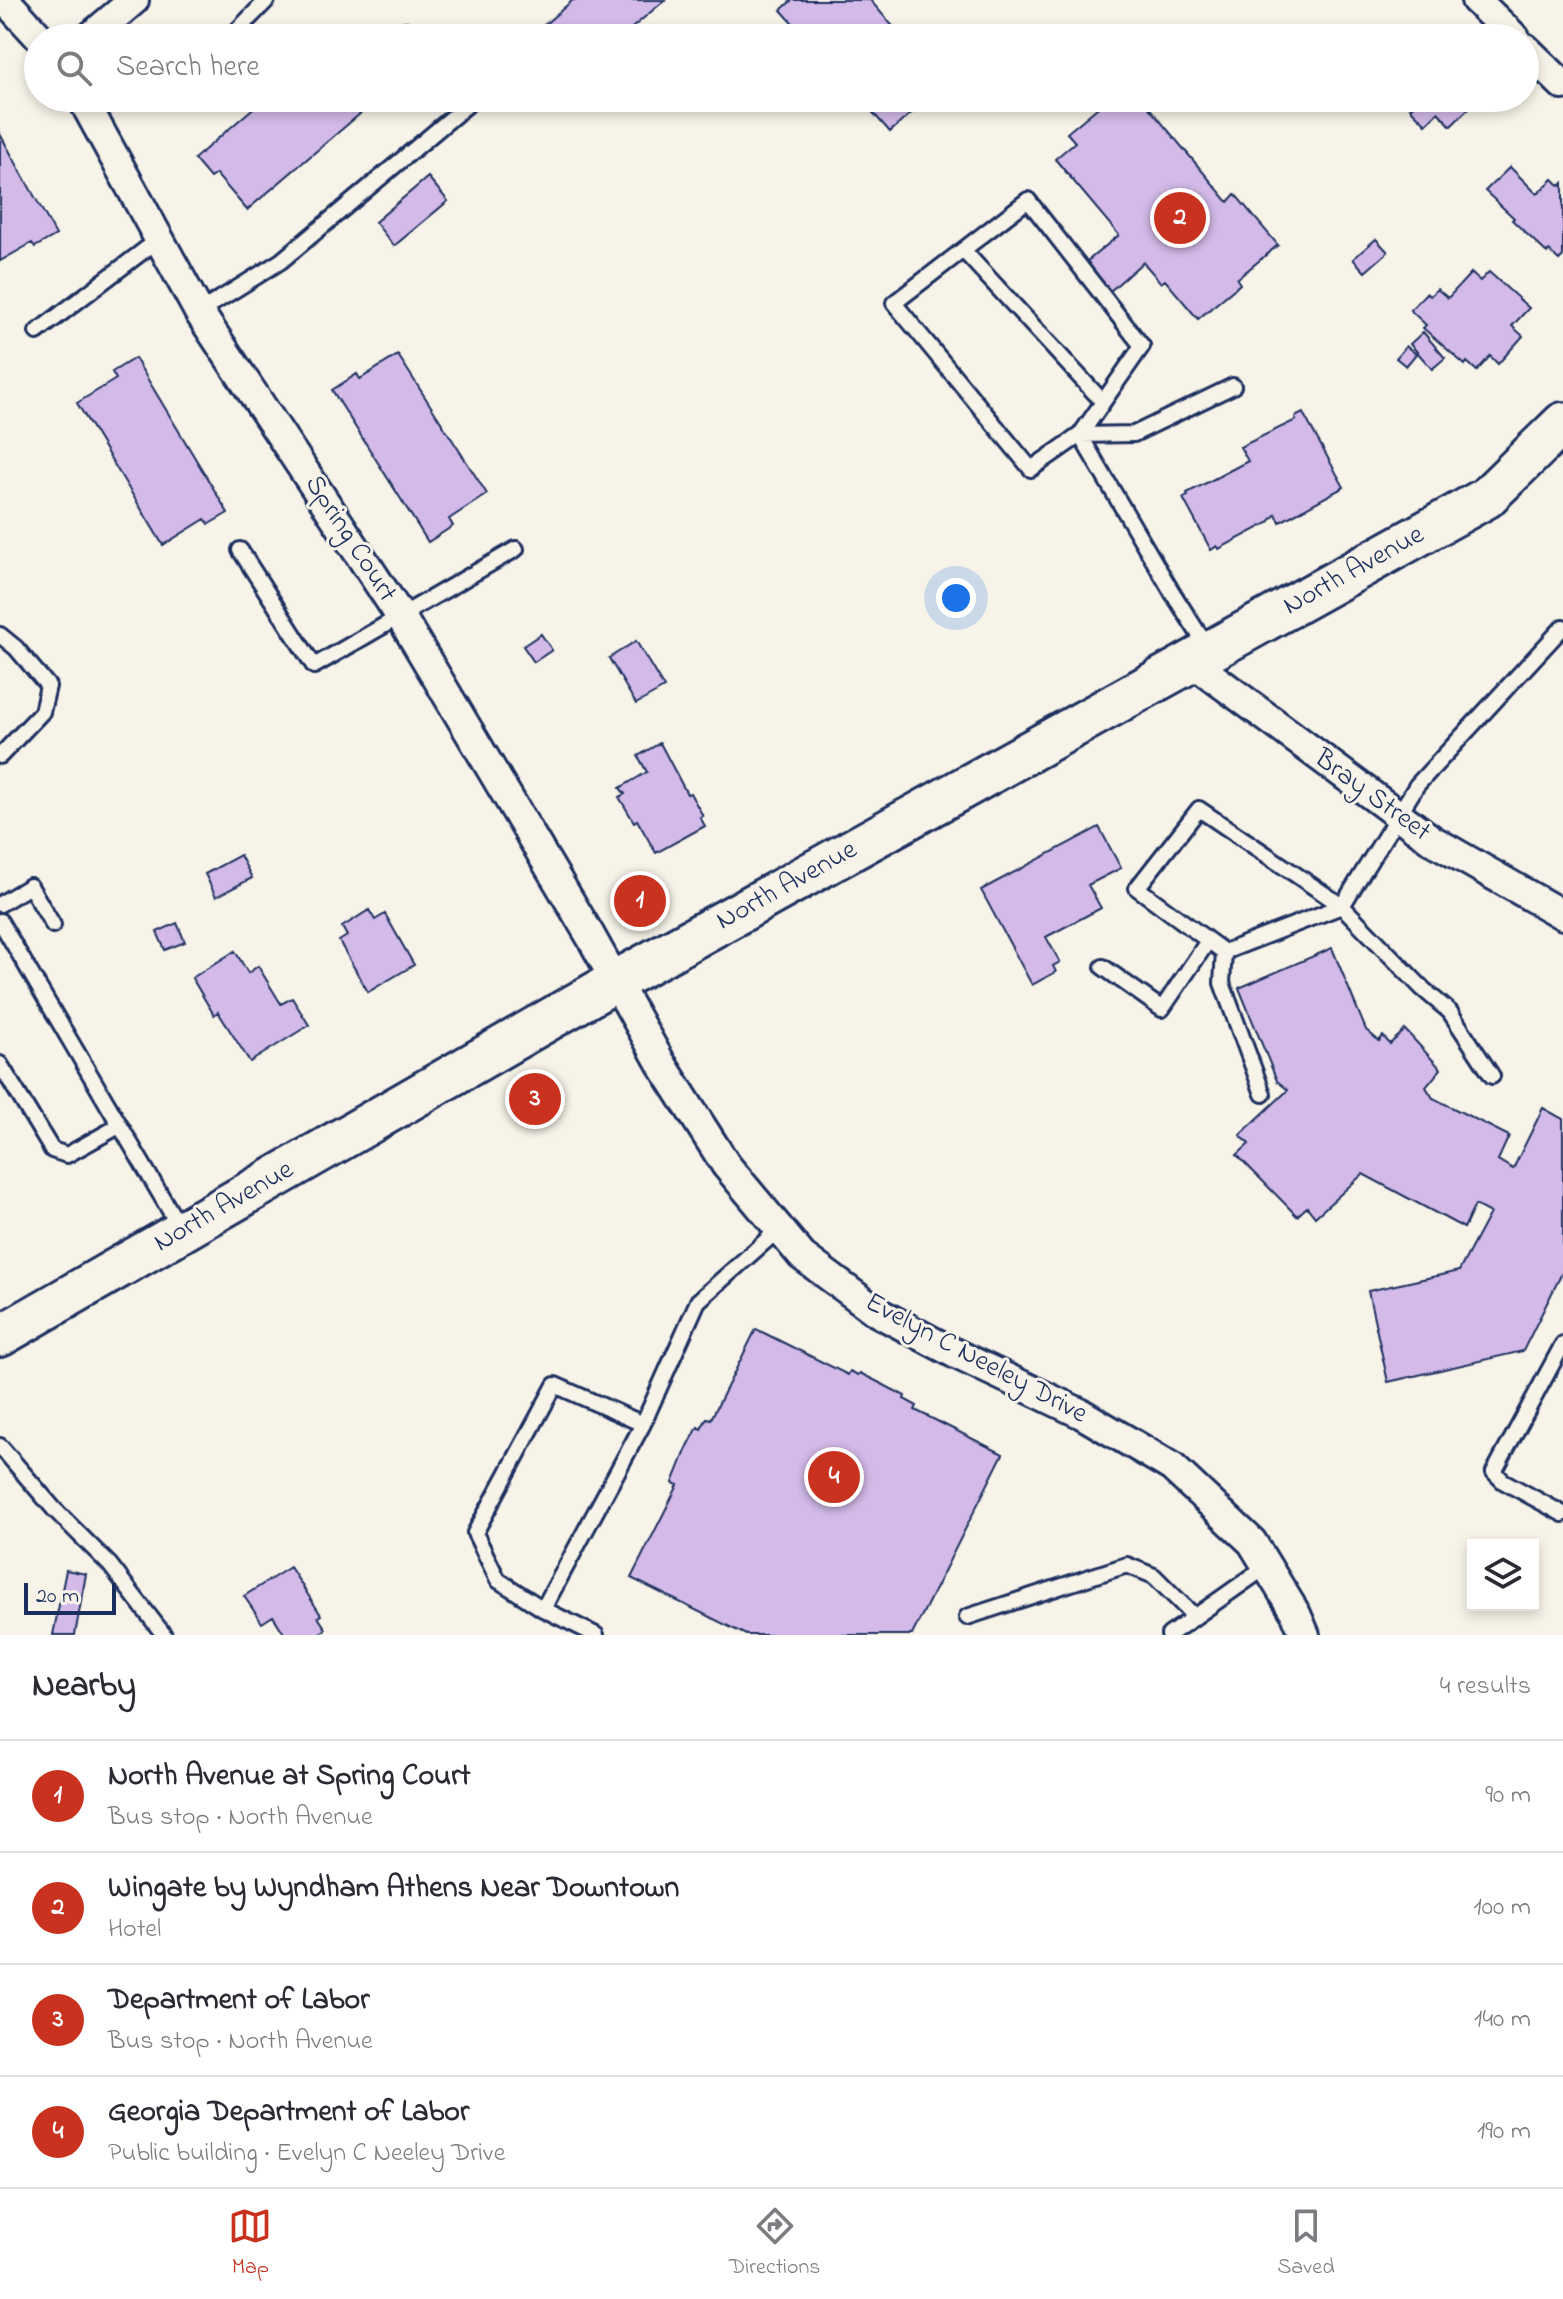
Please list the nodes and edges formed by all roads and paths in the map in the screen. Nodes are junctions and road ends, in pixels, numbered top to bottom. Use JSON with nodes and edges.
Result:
{"nodes":[{"id":1,"x":5,"y":0,"type":"edge"},
{"id":2,"x":134,"y":0,"type":"edge"},
{"id":3,"x":267,"y":0,"type":"edge"},
{"id":4,"x":1476,"y":0,"type":"edge"},
{"id":5,"x":27,"y":24,"type":"edge"},
{"id":6,"x":106,"y":24,"type":"edge"},
{"id":7,"x":244,"y":24,"type":"edge"},
{"id":8,"x":1501,"y":24,"type":"edge"},
{"id":9,"x":1539,"y":62,"type":"edge"},
{"id":10,"x":1563,"y":85,"type":"edge"},
{"id":11,"x":90,"y":112,"type":"edge"},
{"id":12,"x":459,"y":112,"type":"edge"},
{"id":13,"x":159,"y":239,"type":"junction"},
{"id":14,"x":963,"y":250,"type":"junction"},
{"id":15,"x":199,"y":312,"type":"junction"},
{"id":16,"x":37,"y":332,"type":"dead end"},
{"id":17,"x":1233,"y":386,"type":"dead end"},
{"id":18,"x":1103,"y":402,"type":"junction"},
{"id":19,"x":1563,"y":423,"type":"edge"},
{"id":20,"x":1080,"y":435,"type":"junction"},
{"id":21,"x":516,"y":549,"type":"dead end"},
{"id":22,"x":240,"y":550,"type":"dead end"},
{"id":23,"x":401,"y":617,"type":"junction"},
{"id":24,"x":1563,"y":627,"type":"edge"},
{"id":25,"x":0,"y":635,"type":"edge"},
{"id":26,"x":1200,"y":656,"type":"junction"},
{"id":27,"x":0,"y":756,"type":"edge"},
{"id":28,"x":1399,"y":817,"type":"junction"},
{"id":29,"x":0,"y":904,"type":"edge"},
{"id":30,"x":1342,"y":906,"type":"junction"},
{"id":31,"x":1563,"y":915,"type":"edge"},
{"id":32,"x":0,"y":921,"type":"edge"},
{"id":33,"x":53,"y":925,"type":"dead end"},
{"id":34,"x":1208,"y":941,"type":"junction"},
{"id":35,"x":1224,"y":952,"type":"junction"},
{"id":36,"x":1103,"y":967,"type":"dead end"},
{"id":37,"x":616,"y":981,"type":"junction"},
{"id":38,"x":0,"y":1064,"type":"edge"},
{"id":39,"x":1492,"y":1076,"type":"dead end"},
{"id":40,"x":1263,"y":1094,"type":"dead end"},
{"id":41,"x":119,"y":1126,"type":"junction"},
{"id":42,"x":778,"y":1230,"type":"junction"},
{"id":43,"x":182,"y":1231,"type":"junction"},
{"id":44,"x":0,"y":1336,"type":"edge"},
{"id":45,"x":1563,"y":1344,"type":"edge"},
{"id":46,"x":643,"y":1424,"type":"junction"},
{"id":47,"x":0,"y":1446,"type":"edge"},
{"id":48,"x":1563,"y":1514,"type":"edge"},
{"id":49,"x":1267,"y":1566,"type":"junction"},
{"id":50,"x":543,"y":1609,"type":"junction"},
{"id":51,"x":967,"y":1617,"type":"dead end"},
{"id":52,"x":1195,"y":1617,"type":"junction"},
{"id":53,"x":164,"y":1635,"type":"edge"},
{"id":54,"x":596,"y":1635,"type":"edge"},
{"id":55,"x":1169,"y":1635,"type":"edge"},
{"id":56,"x":1305,"y":1635,"type":"edge"}],
"edges":[{"from":1,"to":5,"type":"street"},
{"from":2,"to":6,"type":"street"},
{"from":3,"to":7,"type":"lane"},
{"from":4,"to":8,"type":"street"},
{"from":9,"to":10,"type":"street"},
{"from":11,"to":13,"type":"street","name":"Spring Court"},
{"from":12,"to":15,"type":"lane"},
{"from":13,"to":15,"type":"street","name":"Spring Court"},
{"from":13,"to":16,"type":"lane"},
{"from":14,"to":18,"type":"lane"},
{"from":14,"to":18,"type":"lane"},
{"from":14,"to":20,"type":"lane"},
{"from":15,"to":23,"type":"street","name":"Spring Court"},
{"from":17,"to":20,"type":"lane"},
{"from":18,"to":20,"type":"lane"},
{"from":19,"to":26,"type":"main road","name":"North Avenue"},
{"from":20,"to":26,"type":"lane"},
{"from":21,"to":23,"type":"lane"},
{"from":22,"to":23,"type":"lane"},
{"from":23,"to":37,"type":"street","name":"Spring Court"},
{"from":24,"to":28,"type":"lane"},
{"from":25,"to":27,"type":"lane"},
{"from":26,"to":28,"type":"street","name":"Bray Street"},
{"from":26,"to":37,"type":"main road","name":"North Avenue"},
{"from":28,"to":30,"type":"lane"},
{"from":28,"to":31,"type":"street","name":"Bray Street"},
{"from":29,"to":33,"type":"lane"},
{"from":30,"to":34,"type":"lane"},
{"from":30,"to":35,"type":"lane"},
{"from":30,"to":39,"type":"lane"},
{"from":32,"to":41,"type":"lane"},
{"from":34,"to":35,"type":"lane"},
{"from":34,"to":36,"type":"lane"},
{"from":35,"to":40,"type":"lane"},
{"from":37,"to":42,"type":"street","name":"Evelyn C Neeley Drive"},
{"from":37,"to":43,"type":"main road","name":"North Avenue"},
{"from":38,"to":41,"type":"lane"},
{"from":41,"to":43,"type":"lane"},
{"from":42,"to":46,"type":"lane"},
{"from":42,"to":49,"type":"street","name":"Evelyn C Neeley Drive"},
{"from":43,"to":44,"type":"main road","name":"North Avenue"},
{"from":45,"to":48,"type":"lane"},
{"from":46,"to":50,"type":"lane"},
{"from":46,"to":50,"type":"lane"},
{"from":47,"to":53,"type":"lane"},
{"from":49,"to":52,"type":"lane"},
{"from":49,"to":56,"type":"street","name":"Evelyn C Neeley Drive"},
{"from":50,"to":54,"type":"lane"},
{"from":51,"to":52,"type":"lane"},
{"from":52,"to":55,"type":"lane"}]}
